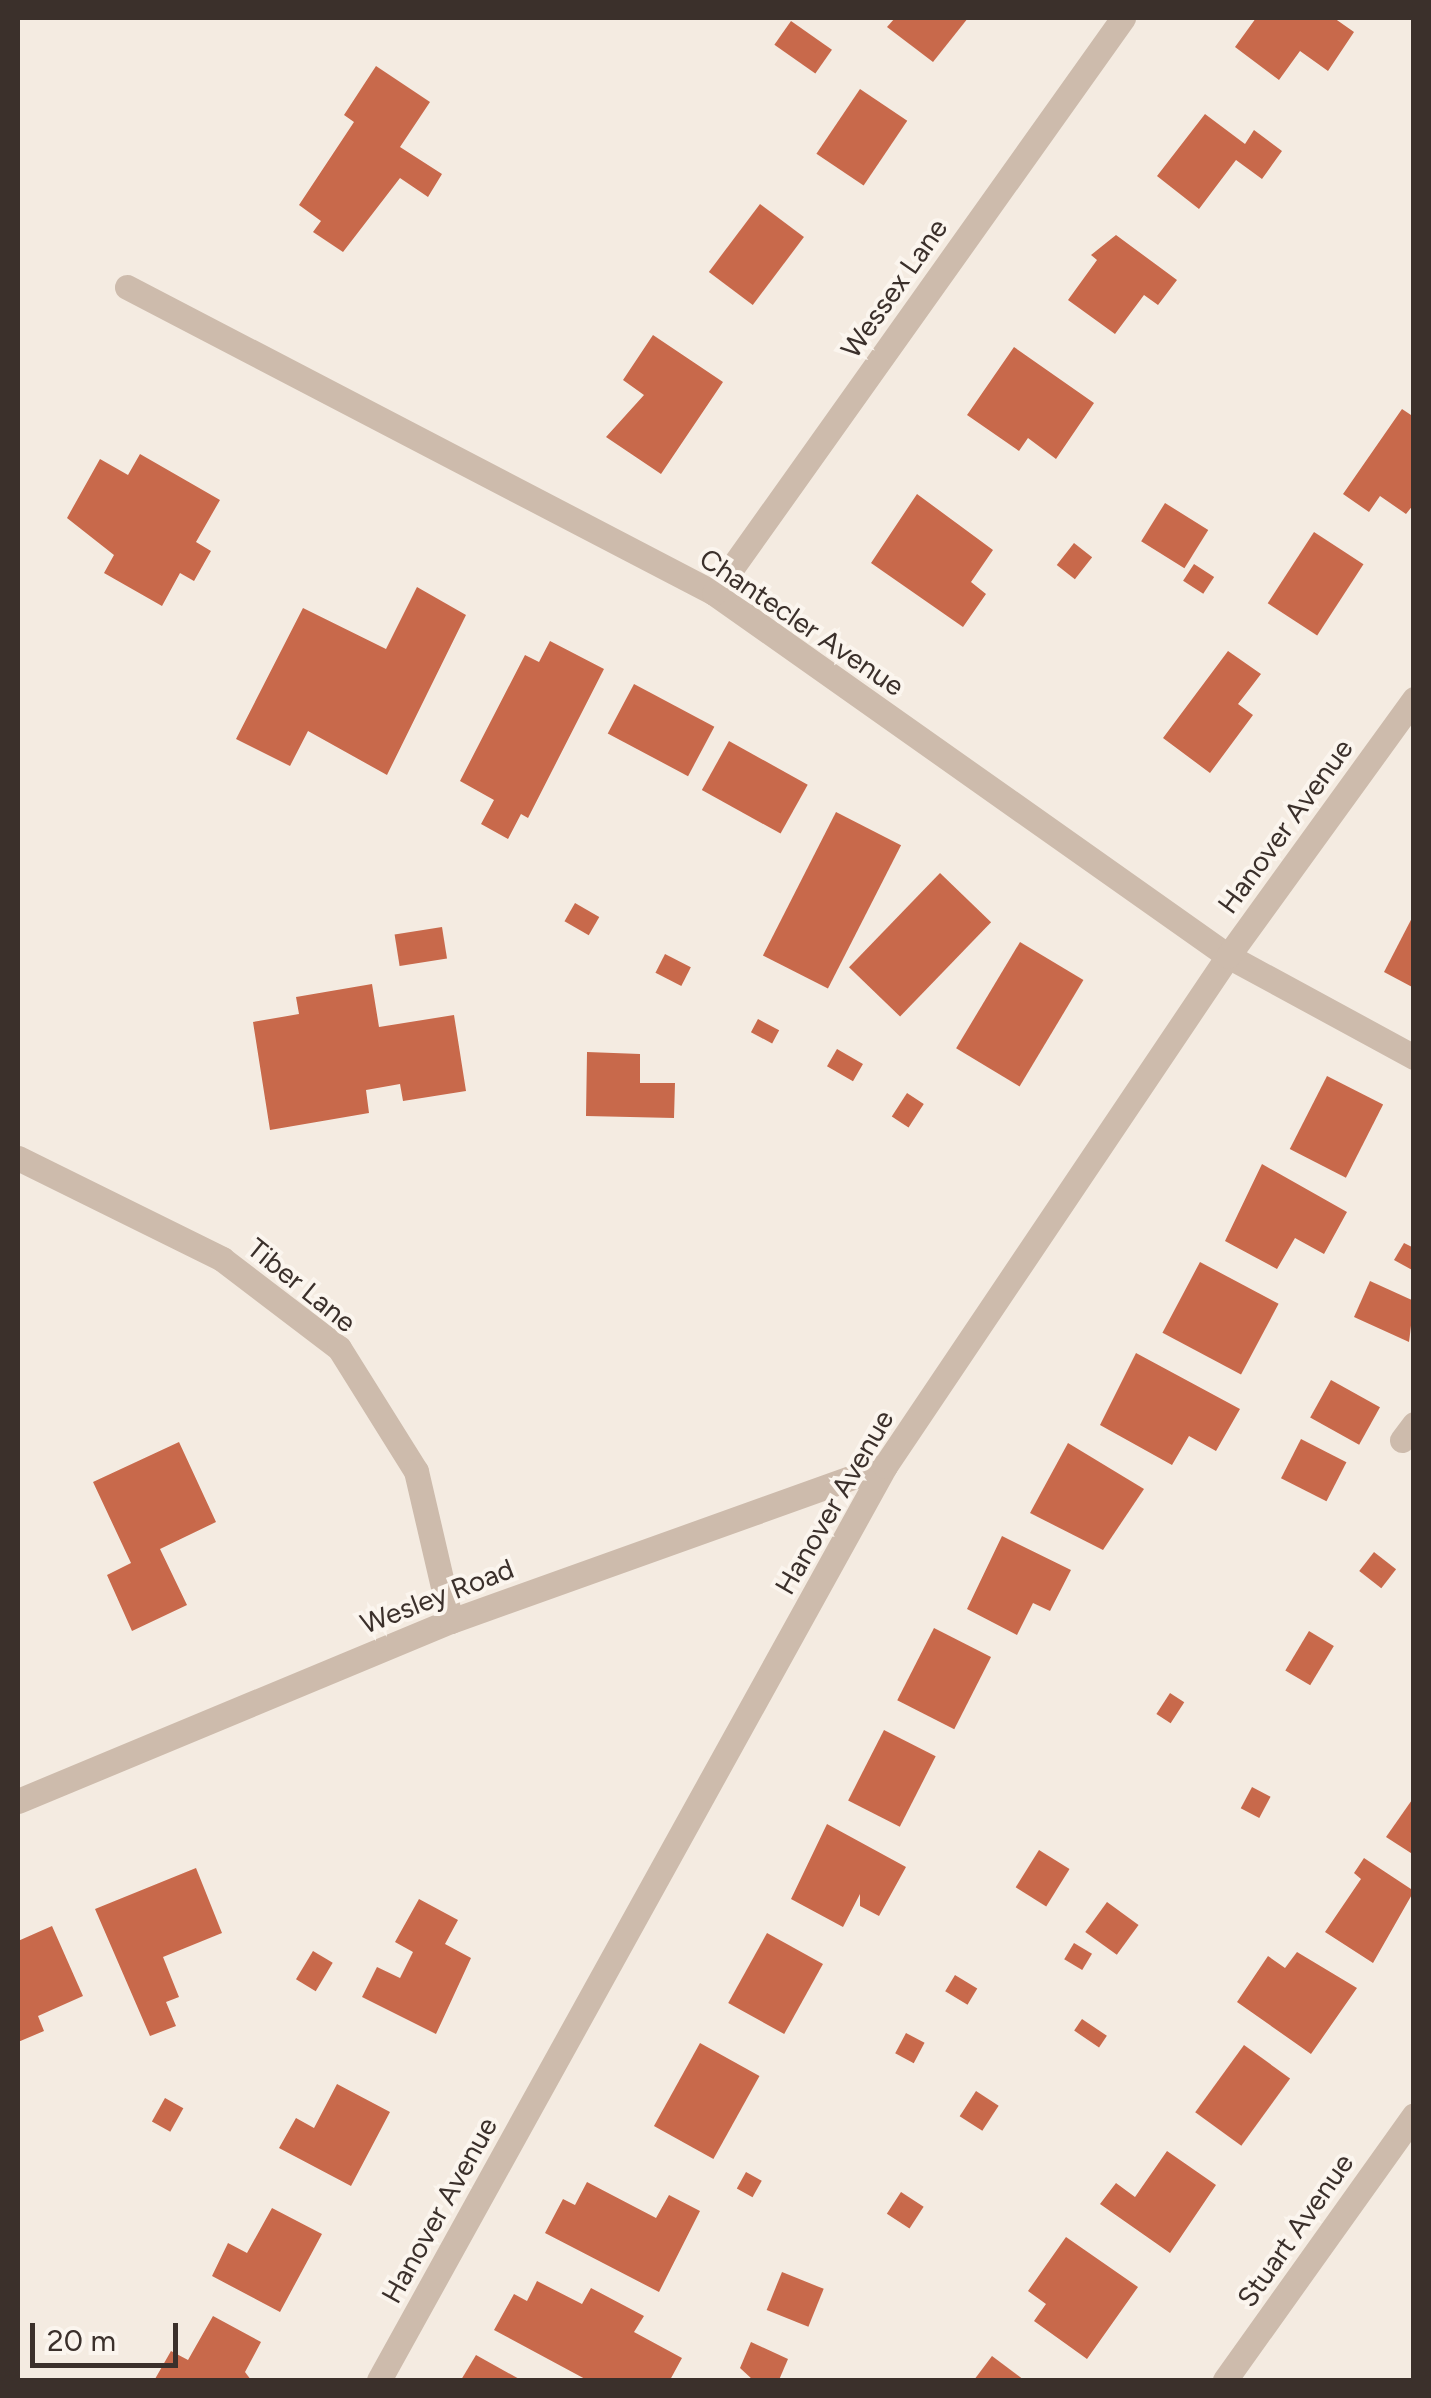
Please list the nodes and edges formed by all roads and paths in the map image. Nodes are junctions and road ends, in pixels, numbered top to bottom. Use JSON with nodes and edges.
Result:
{"nodes":[{"id":1,"x":1122,"y":18,"type":"edge"},
{"id":2,"x":127,"y":287,"type":"dead end"},
{"id":3,"x":714,"y":593,"type":"junction"},
{"id":4,"x":1414,"y":700,"type":"edge"},
{"id":5,"x":1228,"y":956,"type":"junction"},
{"id":6,"x":1414,"y":1057,"type":"edge"},
{"id":7,"x":18,"y":1158,"type":"edge"},
{"id":8,"x":885,"y":1466,"type":"junction"},
{"id":9,"x":451,"y":1620,"type":"junction"},
{"id":10,"x":18,"y":1801,"type":"edge"},
{"id":11,"x":1414,"y":2115,"type":"edge"},
{"id":12,"x":379,"y":2380,"type":"edge"},
{"id":13,"x":1225,"y":2380,"type":"edge"}],
"edges":[{"from":1,"to":3,"type":"street","name":"Wessex Lane"},
{"from":2,"to":3,"type":"street","name":"Chantecler Avenue"},
{"from":3,"to":5,"type":"street","name":"Chantecler Avenue"},
{"from":4,"to":5,"type":"street","name":"Hanover Avenue"},
{"from":5,"to":6,"type":"street","name":"Chantecler Avenue"},
{"from":5,"to":8,"type":"street","name":"Hanover Avenue"},
{"from":7,"to":9,"type":"street","name":"Tiber Lane"},
{"from":8,"to":9,"type":"street","name":"Wesley Road"},
{"from":8,"to":12,"type":"street","name":"Hanover Avenue"},
{"from":9,"to":10,"type":"street","name":"Wesley Road"},
{"from":11,"to":13,"type":"street","name":"Stuart Avenue"}]}
